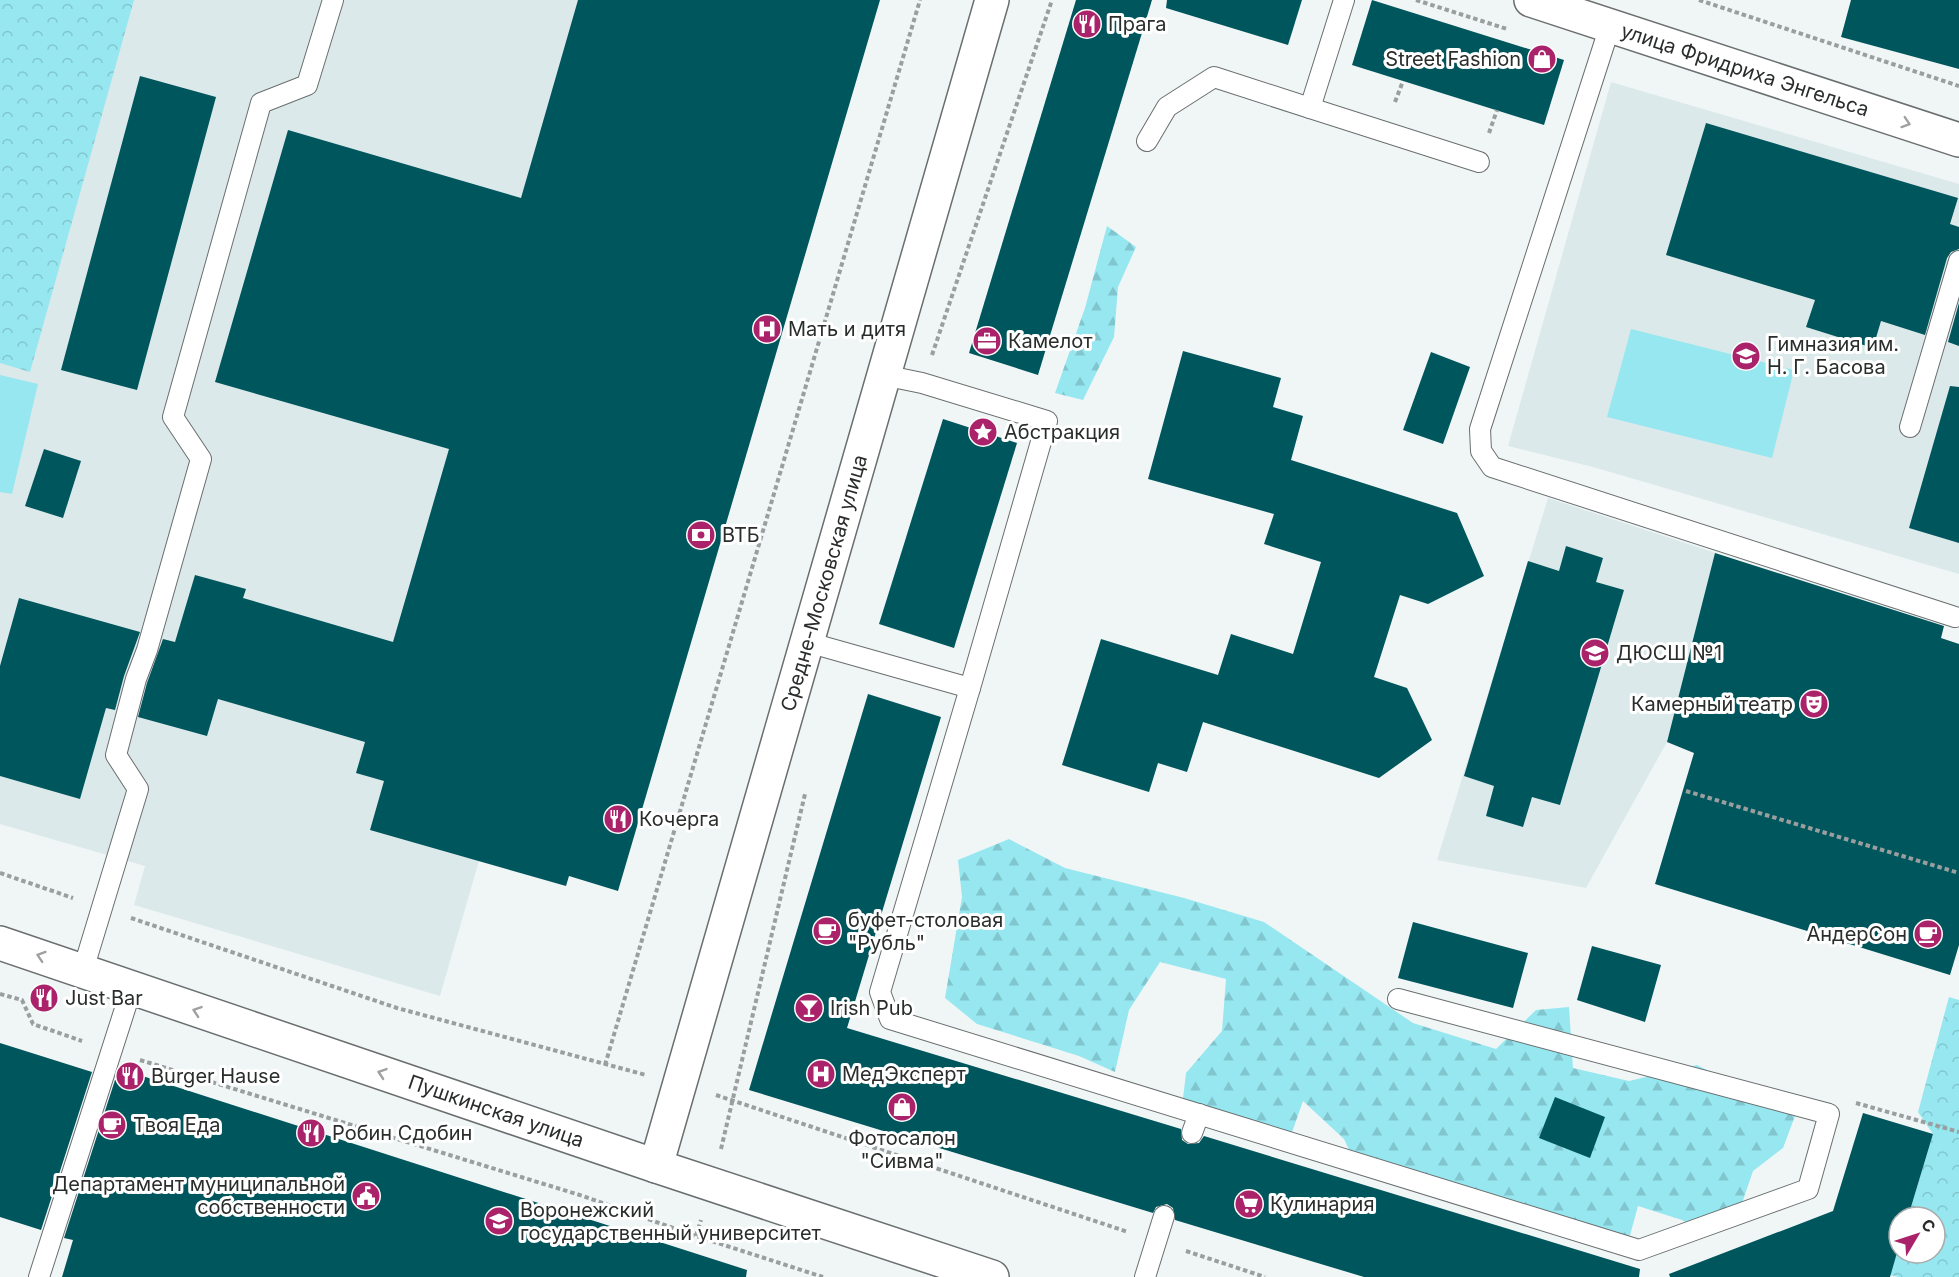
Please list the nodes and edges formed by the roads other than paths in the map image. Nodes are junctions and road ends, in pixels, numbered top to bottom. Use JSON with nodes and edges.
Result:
{"nodes":[{"id":1,"x":333,"y":0,"type":"edge"},
{"id":2,"x":992,"y":0,"type":"edge"},
{"id":3,"x":1344,"y":0,"type":"edge"},
{"id":4,"x":1531,"y":0,"type":"edge"},
{"id":5,"x":1610,"y":26,"type":"junction"},
{"id":6,"x":1310,"y":108,"type":"junction"},
{"id":7,"x":1959,"y":140,"type":"edge"},
{"id":8,"x":1148,"y":141,"type":"dead end"},
{"id":9,"x":1479,"y":162,"type":"dead end"},
{"id":10,"x":1959,"y":261,"type":"edge"},
{"id":11,"x":883,"y":375,"type":"junction"},
{"id":12,"x":1910,"y":427,"type":"dead end"},
{"id":13,"x":1955,"y":617,"type":"dead end"},
{"id":14,"x":807,"y":642,"type":"junction"},
{"id":15,"x":970,"y":688,"type":"junction"},
{"id":16,"x":0,"y":943,"type":"edge"},
{"id":17,"x":83,"y":970,"type":"junction"},
{"id":18,"x":132,"y":987,"type":"junction"},
{"id":19,"x":1398,"y":999,"type":"dead end"},
{"id":20,"x":656,"y":1166,"type":"junction"},
{"id":21,"x":1164,"y":1216,"type":"dead end"},
{"id":22,"x":949,"y":1270,"type":"edge"},
{"id":23,"x":39,"y":1277,"type":"edge"},
{"id":24,"x":992,"y":1277,"type":"edge"},
{"id":25,"x":1144,"y":1277,"type":"edge"}],
"edges":[{"from":1,"to":17,"type":"lane"},
{"from":2,"to":11,"type":"street","name":"Средне-Московская улица"},
{"from":3,"to":6,"type":"lane"},
{"from":4,"to":5,"type":"street","name":"улица Фридриха Энгельса"},
{"from":5,"to":7,"type":"street","name":"улица Фридриха Энгельса","one_way":true},
{"from":5,"to":13,"type":"lane"},
{"from":6,"to":8,"type":"lane"},
{"from":6,"to":9,"type":"lane"},
{"from":10,"to":12,"type":"lane"},
{"from":11,"to":14,"type":"street","name":"Средне-Московская улица"},
{"from":11,"to":15,"type":"lane"},
{"from":14,"to":15,"type":"lane"},
{"from":14,"to":20,"type":"street","name":"Средне-Московская улица"},
{"from":15,"to":19,"type":"lane"},
{"from":17,"to":16,"type":"street","name":"Пушкинская улица","one_way":true},
{"from":17,"to":18,"type":"street","name":"Пушкинская улица"},
{"from":20,"to":18,"type":"street","name":"Пушкинская улица","one_way":true},
{"from":18,"to":23,"type":"lane"},
{"from":20,"to":22,"type":"street","name":"Пушкинская улица"},
{"from":21,"to":25,"type":"lane"},
{"from":22,"to":24,"type":"street","name":"Пушкинская улица"}]}
